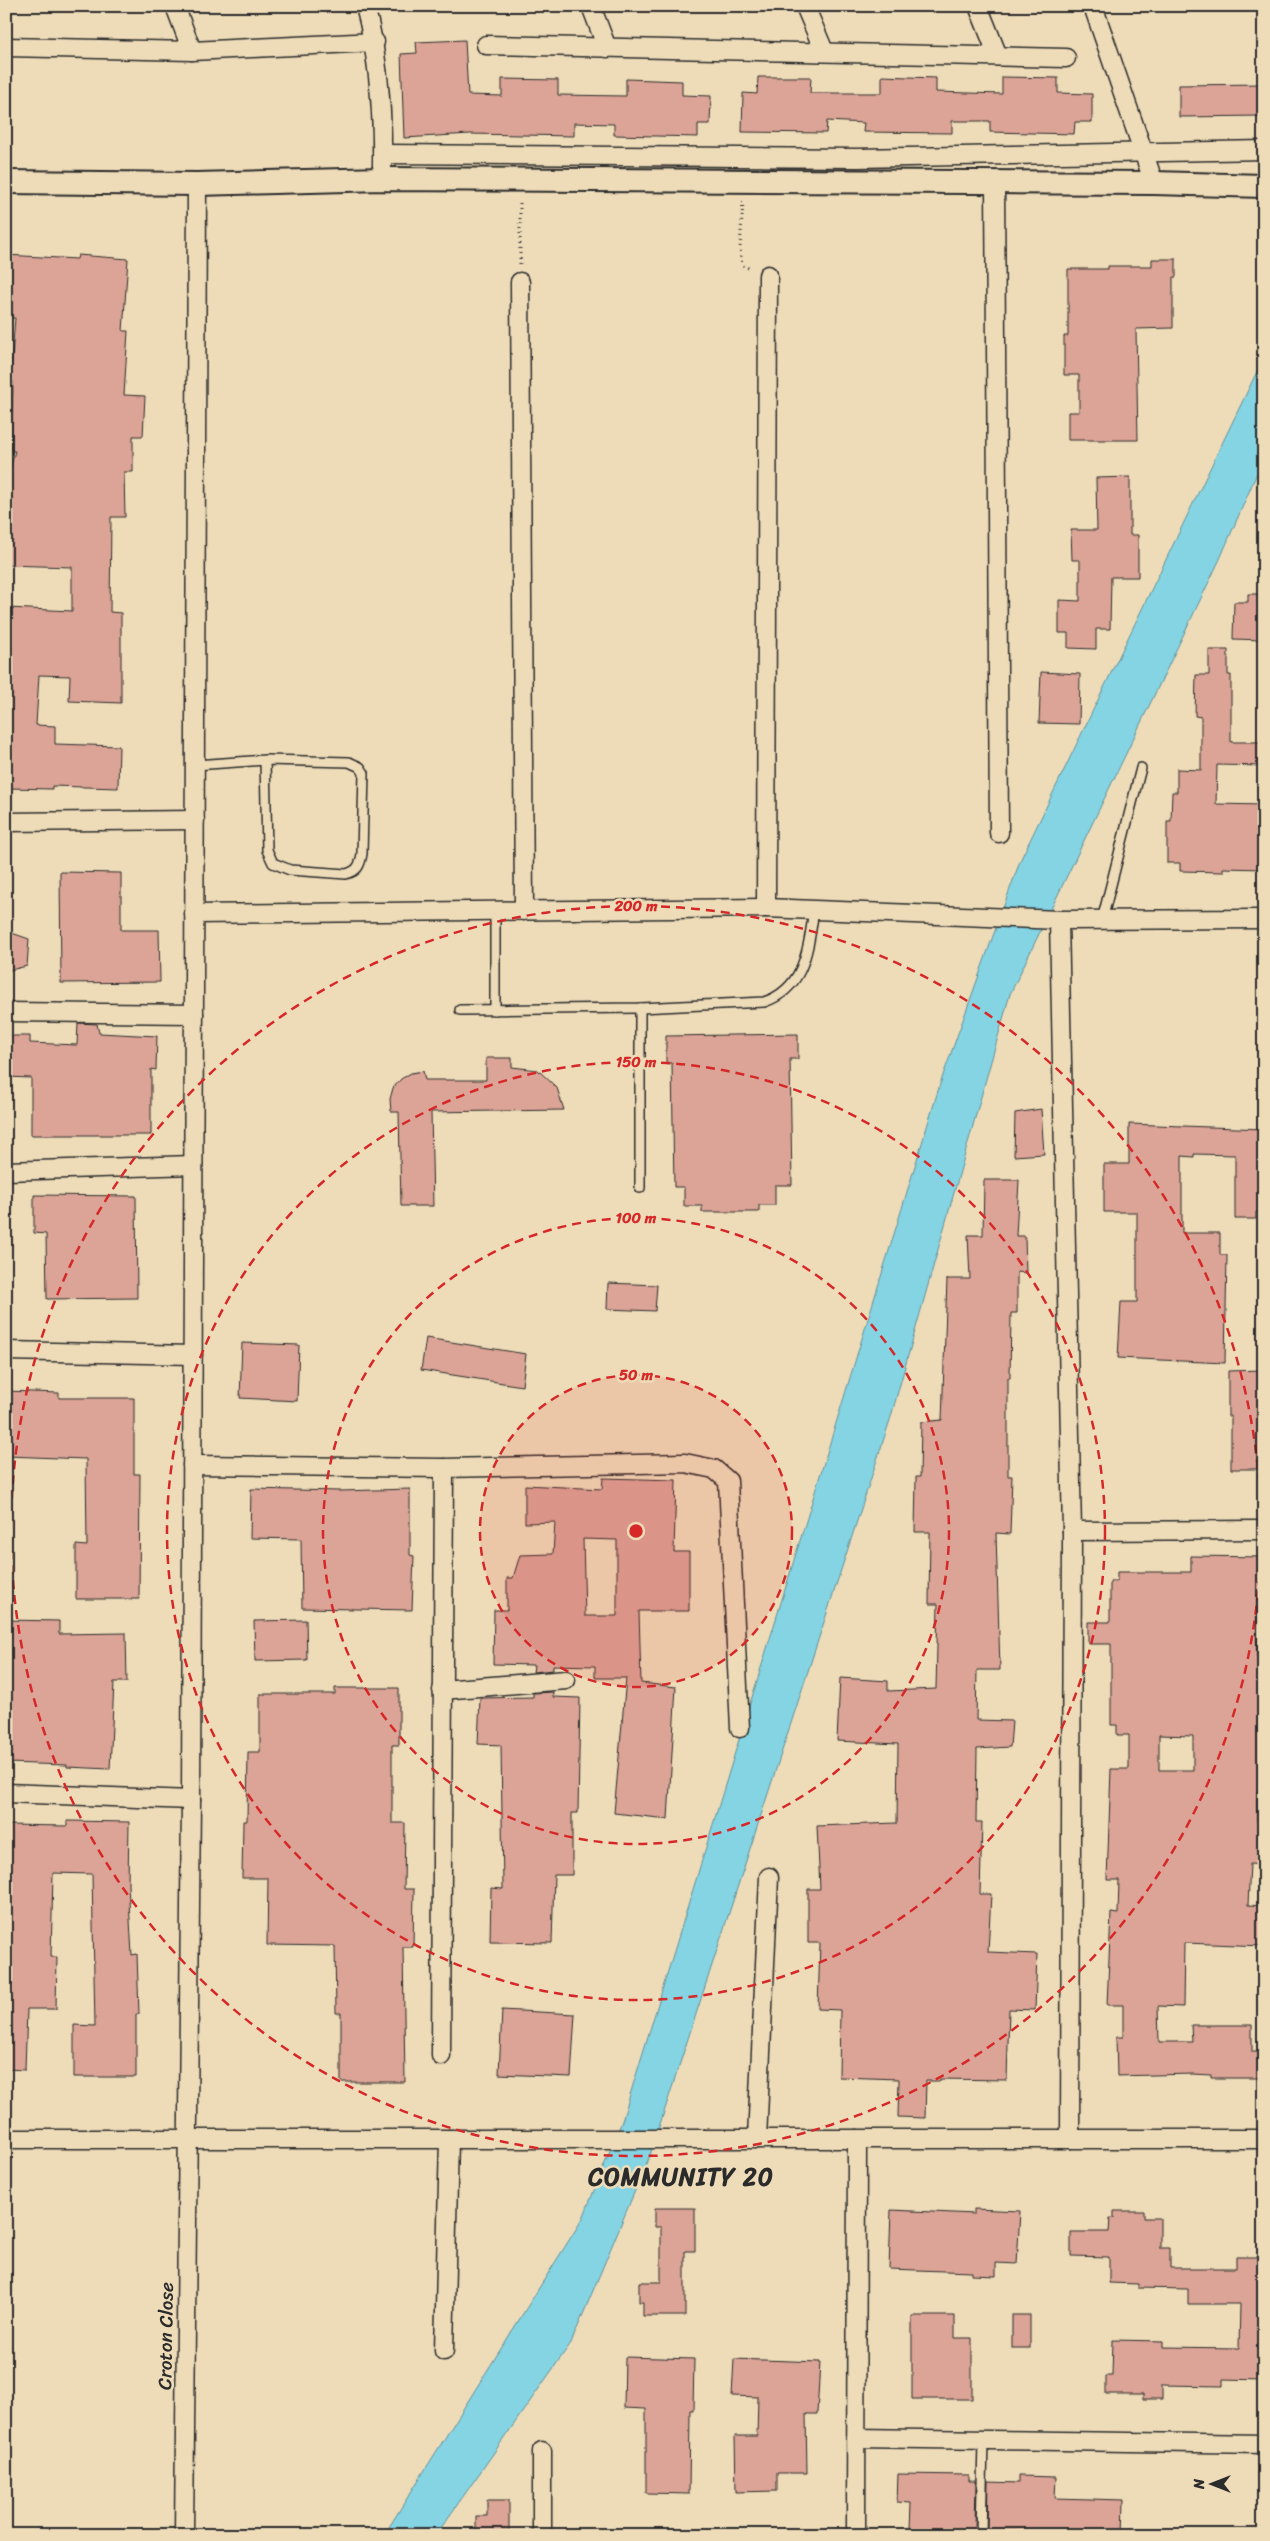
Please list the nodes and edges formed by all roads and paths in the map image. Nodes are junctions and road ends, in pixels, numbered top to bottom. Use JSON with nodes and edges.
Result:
{"nodes":[{"id":1,"x":174,"y":6,"type":"edge"},
{"id":2,"x":365,"y":6,"type":"edge"},
{"id":3,"x":591,"y":6,"type":"edge"},
{"id":4,"x":805,"y":6,"type":"edge"},
{"id":5,"x":978,"y":6,"type":"edge"},
{"id":6,"x":1092,"y":6,"type":"edge"},
{"id":7,"x":375,"y":42,"type":"junction"},
{"id":8,"x":486,"y":45,"type":"dead end"},
{"id":9,"x":6,"y":47,"type":"edge"},
{"id":10,"x":607,"y":48,"type":"junction"},
{"id":11,"x":192,"y":51,"type":"junction"},
{"id":12,"x":824,"y":51,"type":"junction"},
{"id":13,"x":998,"y":56,"type":"junction"},
{"id":14,"x":1066,"y":58,"type":"dead end"},
{"id":15,"x":1264,"y":150,"type":"edge"},
{"id":16,"x":1143,"y":153,"type":"junction"},
{"id":17,"x":383,"y":154,"type":"junction"},
{"id":18,"x":382,"y":179,"type":"junction"},
{"id":19,"x":520,"y":180,"type":"junction"},
{"id":20,"x":745,"y":181,"type":"junction"},
{"id":21,"x":6,"y":182,"type":"edge"},
{"id":22,"x":995,"y":182,"type":"junction"},
{"id":23,"x":1154,"y":182,"type":"junction"},
{"id":24,"x":197,"y":184,"type":"junction"},
{"id":25,"x":1264,"y":186,"type":"edge"},
{"id":26,"x":768,"y":275,"type":"joint"},
{"id":27,"x":520,"y":282,"type":"joint"},
{"id":28,"x":265,"y":760,"type":"junction"},
{"id":29,"x":195,"y":765,"type":"junction"},
{"id":30,"x":1141,"y":768,"type":"dead end"},
{"id":31,"x":195,"y":820,"type":"junction"},
{"id":32,"x":6,"y":822,"type":"edge"},
{"id":33,"x":999,"y":833,"type":"dead end"},
{"id":34,"x":766,"y":908,"type":"junction"},
{"id":35,"x":495,"y":910,"type":"junction"},
{"id":36,"x":814,"y":910,"type":"junction"},
{"id":37,"x":524,"y":911,"type":"junction"},
{"id":38,"x":194,"y":914,"type":"junction"},
{"id":39,"x":1264,"y":919,"type":"edge"},
{"id":40,"x":1056,"y":920,"type":"junction"},
{"id":41,"x":1102,"y":920,"type":"junction"},
{"id":42,"x":640,"y":1008,"type":"junction"},
{"id":43,"x":460,"y":1010,"type":"dead end"},
{"id":44,"x":495,"y":1010,"type":"junction"},
{"id":45,"x":6,"y":1012,"type":"edge"},
{"id":46,"x":194,"y":1014,"type":"junction"},
{"id":47,"x":193,"y":1165,"type":"junction"},
{"id":48,"x":6,"y":1171,"type":"edge"},
{"id":49,"x":640,"y":1188,"type":"dead end"},
{"id":50,"x":6,"y":1351,"type":"edge"},
{"id":51,"x":193,"y":1355,"type":"junction"},
{"id":52,"x":192,"y":1465,"type":"junction"},
{"id":53,"x":444,"y":1468,"type":"junction"},
{"id":54,"x":1264,"y":1530,"type":"edge"},
{"id":55,"x":1072,"y":1531,"type":"junction"},
{"id":56,"x":566,"y":1680,"type":"dead end"},
{"id":57,"x":442,"y":1690,"type":"junction"},
{"id":58,"x":740,"y":1728,"type":"dead end"},
{"id":59,"x":6,"y":1793,"type":"edge"},
{"id":60,"x":191,"y":1800,"type":"junction"},
{"id":61,"x":769,"y":1877,"type":"dead end"},
{"id":62,"x":441,"y":2056,"type":"dead end"},
{"id":63,"x":6,"y":2139,"type":"edge"},
{"id":64,"x":189,"y":2139,"type":"junction"},
{"id":65,"x":449,"y":2139,"type":"junction"},
{"id":66,"x":757,"y":2139,"type":"junction"},
{"id":67,"x":857,"y":2139,"type":"junction"},
{"id":68,"x":1070,"y":2139,"type":"junction"},
{"id":69,"x":1264,"y":2139,"type":"edge"},
{"id":70,"x":444,"y":2351,"type":"dead end"},
{"id":71,"x":856,"y":2438,"type":"junction"},
{"id":72,"x":983,"y":2440,"type":"junction"},
{"id":73,"x":1264,"y":2444,"type":"edge"},
{"id":74,"x":542,"y":2451,"type":"dead end"},
{"id":75,"x":184,"y":2535,"type":"edge"},
{"id":76,"x":542,"y":2535,"type":"edge"},
{"id":77,"x":856,"y":2535,"type":"edge"},
{"id":78,"x":981,"y":2535,"type":"edge"}],
"edges":[{"from":1,"to":11,"type":"street"},
{"from":2,"to":7,"type":"street"},
{"from":3,"to":10,"type":"street"},
{"from":4,"to":12,"type":"street"},
{"from":5,"to":13,"type":"street"},
{"from":6,"to":16,"type":"street"},
{"from":7,"to":11,"type":"street"},
{"from":7,"to":17,"type":"street"},
{"from":8,"to":10,"type":"street"},
{"from":9,"to":11,"type":"street"},
{"from":10,"to":12,"type":"street"},
{"from":12,"to":13,"type":"street"},
{"from":13,"to":14,"type":"street"},
{"from":15,"to":16,"type":"street"},
{"from":16,"to":17,"type":"street"},
{"from":16,"to":23,"type":"street"},
{"from":17,"to":18,"type":"street"},
{"from":18,"to":19,"type":"street"},
{"from":18,"to":24,"type":"street"},
{"from":19,"to":20,"type":"street"},
{"from":19,"to":27,"type":"path"},
{"from":20,"to":22,"type":"street"},
{"from":20,"to":26,"type":"path"},
{"from":21,"to":24,"type":"street"},
{"from":22,"to":23,"type":"street"},
{"from":22,"to":33,"type":"street"},
{"from":23,"to":25,"type":"street"},
{"from":24,"to":29,"type":"street","name":"Croton Close"},
{"from":26,"to":34,"type":"street"},
{"from":27,"to":37,"type":"street"},
{"from":28,"to":28,"type":"lane"},
{"from":28,"to":29,"type":"lane"},
{"from":29,"to":31,"type":"street","name":"Croton Close"},
{"from":30,"to":41,"type":"lane"},
{"from":31,"to":32,"type":"street"},
{"from":31,"to":38,"type":"street","name":"Croton Close"},
{"from":34,"to":36,"type":"street"},
{"from":34,"to":37,"type":"street"},
{"from":35,"to":37,"type":"street"},
{"from":35,"to":38,"type":"street"},
{"from":35,"to":44,"type":"lane"},
{"from":36,"to":40,"type":"street"},
{"from":36,"to":42,"type":"lane"},
{"from":38,"to":46,"type":"street","name":"Croton Close"},
{"from":39,"to":41,"type":"street"},
{"from":40,"to":41,"type":"street"},
{"from":40,"to":55,"type":"street"},
{"from":42,"to":44,"type":"lane"},
{"from":42,"to":49,"type":"lane"},
{"from":43,"to":44,"type":"lane"},
{"from":45,"to":46,"type":"street"},
{"from":46,"to":47,"type":"street","name":"Croton Close"},
{"from":47,"to":48,"type":"street"},
{"from":47,"to":51,"type":"street","name":"Croton Close"},
{"from":50,"to":51,"type":"street"},
{"from":51,"to":52,"type":"street","name":"Croton Close"},
{"from":52,"to":53,"type":"street"},
{"from":52,"to":60,"type":"street","name":"Croton Close"},
{"from":53,"to":57,"type":"street"},
{"from":53,"to":58,"type":"street"},
{"from":54,"to":55,"type":"street"},
{"from":55,"to":68,"type":"street"},
{"from":56,"to":57,"type":"street"},
{"from":57,"to":62,"type":"street"},
{"from":59,"to":60,"type":"street"},
{"from":60,"to":64,"type":"street","name":"Croton Close"},
{"from":61,"to":66,"type":"street"},
{"from":63,"to":64,"type":"street"},
{"from":64,"to":65,"type":"street"},
{"from":64,"to":75,"type":"street","name":"Croton Close"},
{"from":65,"to":66,"type":"street"},
{"from":65,"to":70,"type":"street"},
{"from":66,"to":67,"type":"street"},
{"from":67,"to":68,"type":"street"},
{"from":67,"to":71,"type":"street"},
{"from":68,"to":69,"type":"street"},
{"from":71,"to":72,"type":"street"},
{"from":71,"to":77,"type":"street"},
{"from":72,"to":73,"type":"street"},
{"from":72,"to":78,"type":"lane"},
{"from":74,"to":76,"type":"street"}]}
